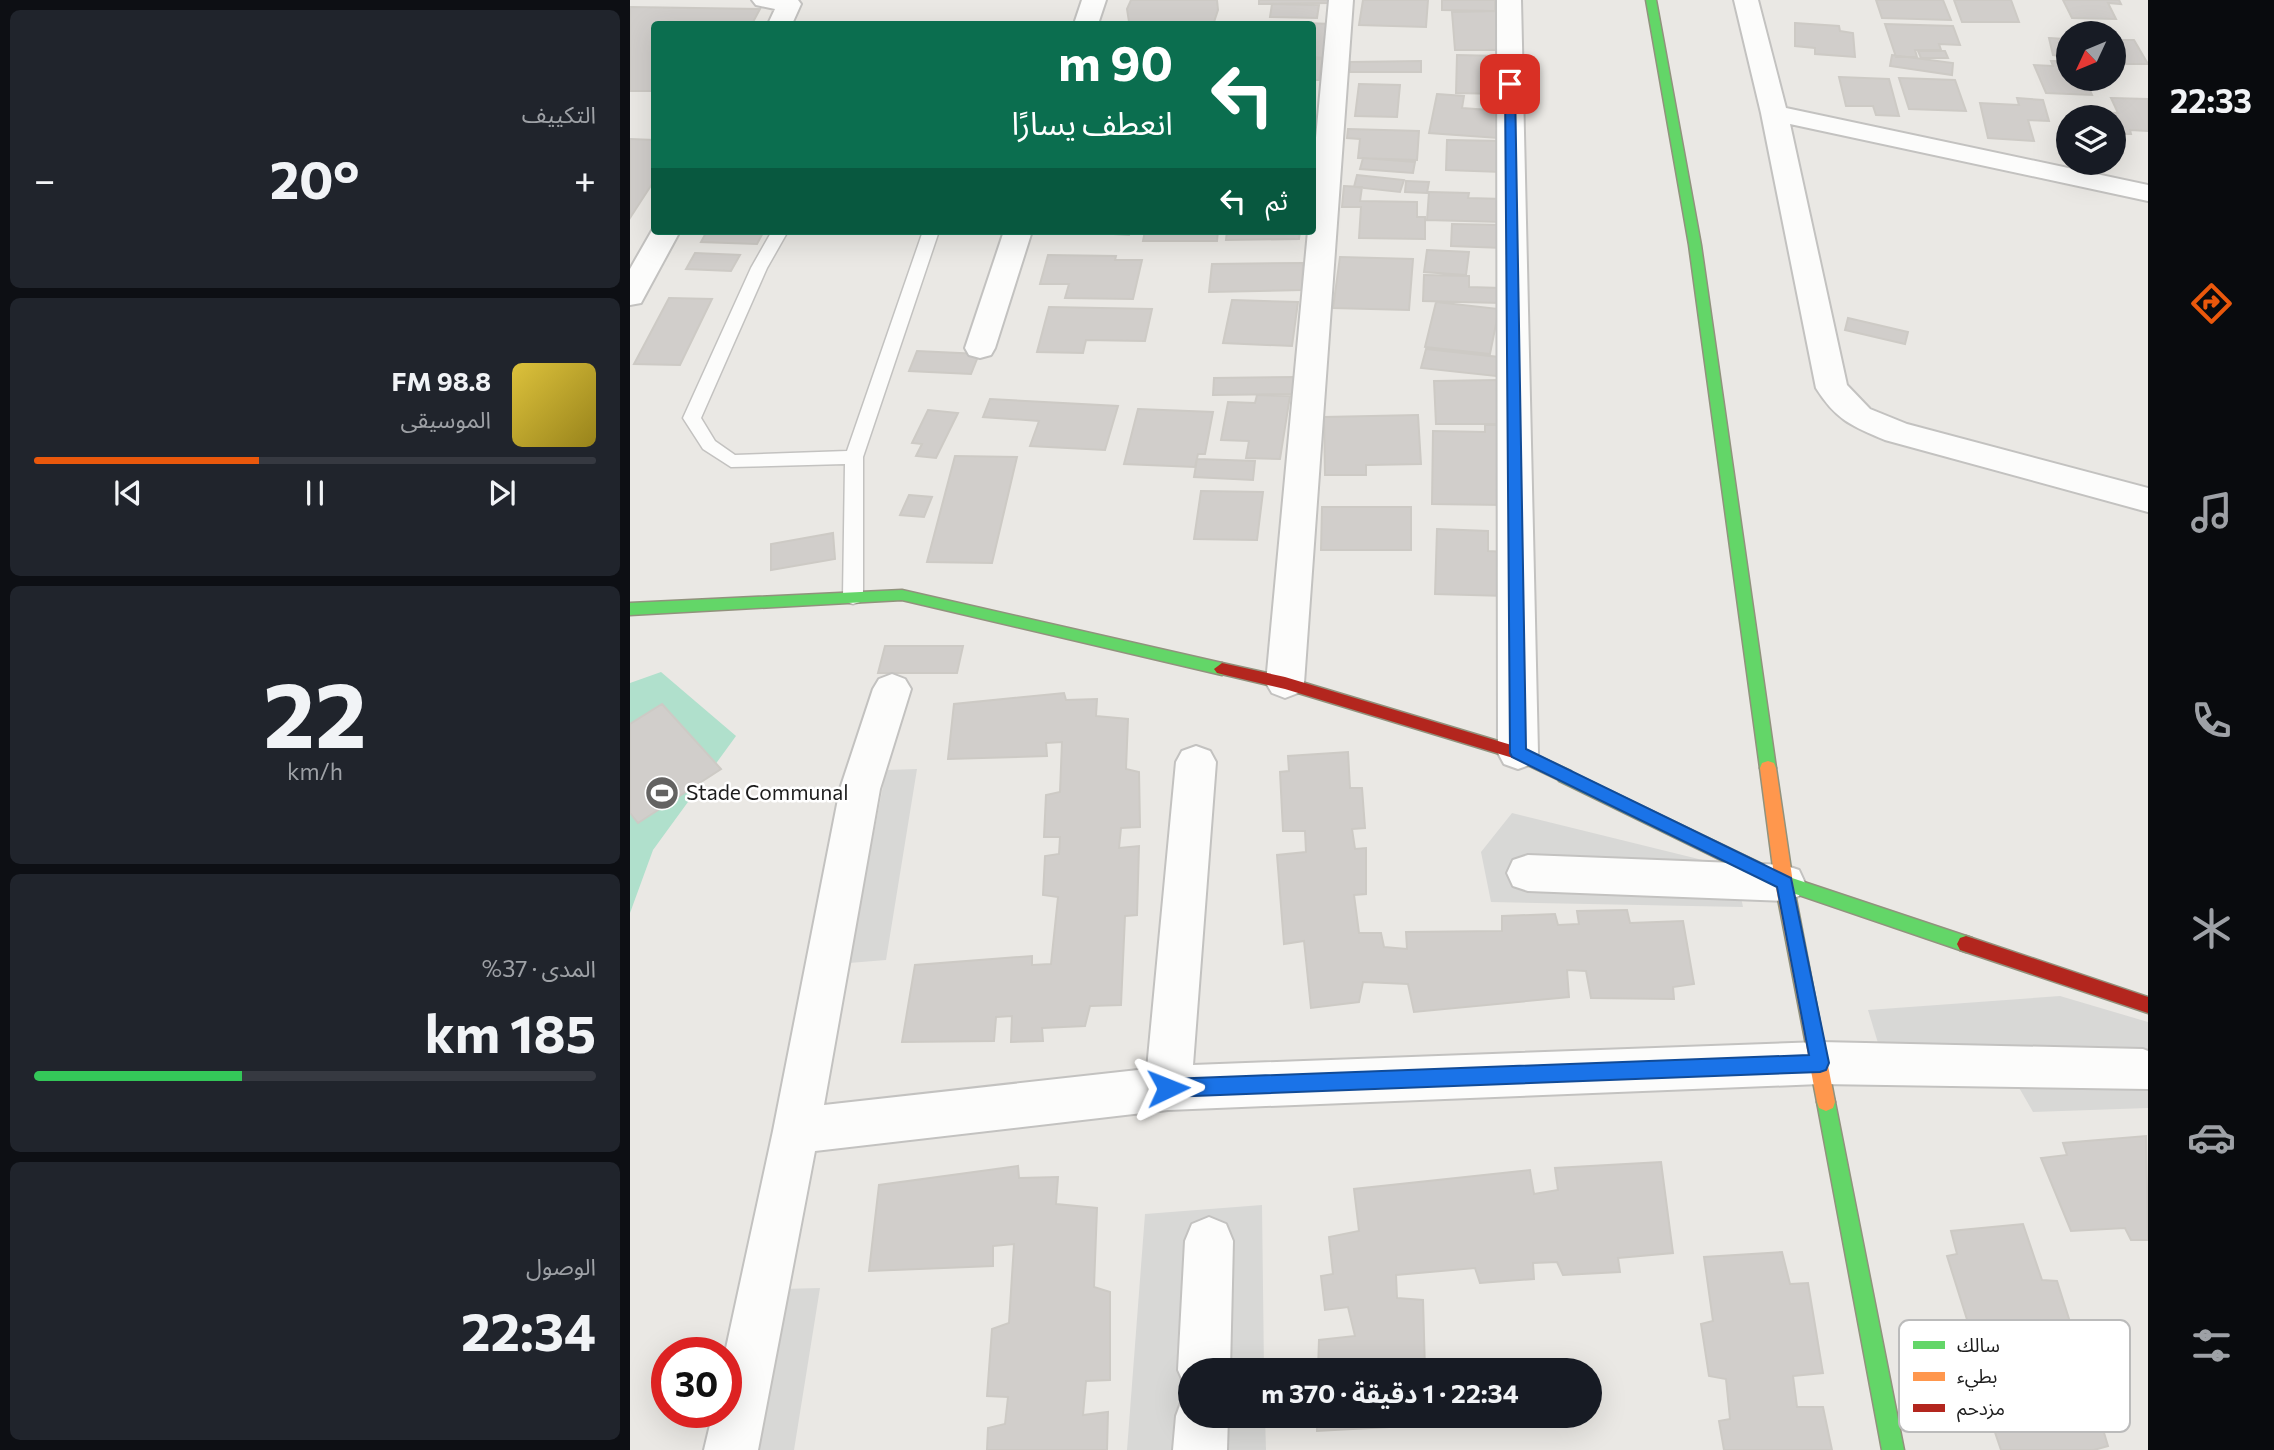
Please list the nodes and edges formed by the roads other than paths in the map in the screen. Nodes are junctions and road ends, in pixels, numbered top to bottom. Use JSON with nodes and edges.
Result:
{"nodes":[{"id":1,"x":764,"y":0,"type":"edge"},
{"id":2,"x":1094,"y":0,"type":"edge"},
{"id":3,"x":1340,"y":0,"type":"edge"},
{"id":4,"x":1509,"y":0,"type":"edge"},
{"id":5,"x":1651,"y":0,"type":"edge"},
{"id":6,"x":1746,"y":0,"type":"edge"},
{"id":7,"x":781,"y":21,"type":"edge"},
{"id":8,"x":1087,"y":21,"type":"edge"},
{"id":9,"x":1774,"y":113,"type":"junction"},
{"id":10,"x":2148,"y":193,"type":"edge"},
{"id":11,"x":778,"y":235,"type":"edge"},
{"id":12,"x":930,"y":235,"type":"edge"},
{"id":13,"x":1017,"y":235,"type":"edge"},
{"id":14,"x":651,"y":241,"type":"edge"},
{"id":15,"x":630,"y":296,"type":"edge"},
{"id":16,"x":981,"y":348,"type":"dead end"},
{"id":17,"x":854,"y":457,"type":"junction"},
{"id":18,"x":2148,"y":500,"type":"edge"},
{"id":19,"x":853,"y":597,"type":"junction"},
{"id":20,"x":630,"y":609,"type":"edge"},
{"id":21,"x":1285,"y":683,"type":"junction"},
{"id":22,"x":892,"y":690,"type":"dead end"},
{"id":23,"x":1518,"y":753,"type":"junction"},
{"id":24,"x":1196,"y":762,"type":"dead end"},
{"id":25,"x":1528,"y":873,"type":"dead end"},
{"id":26,"x":1784,"y":883,"type":"junction"},
{"id":27,"x":2148,"y":1005,"type":"edge"},
{"id":28,"x":1820,"y":1063,"type":"junction"},
{"id":29,"x":2143,"y":1070,"type":"dead end"},
{"id":30,"x":1168,"y":1088,"type":"junction"},
{"id":31,"x":796,"y":1131,"type":"junction"},
{"id":32,"x":1209,"y":1241,"type":"dead end"},
{"id":33,"x":1204,"y":1358,"type":"edge"},
{"id":34,"x":1201,"y":1428,"type":"edge"},
{"id":35,"x":731,"y":1450,"type":"edge"},
{"id":36,"x":1200,"y":1450,"type":"edge"},
{"id":37,"x":1893,"y":1450,"type":"edge"}],
"edges":[{"from":1,"to":7,"type":"street"},
{"from":2,"to":8,"type":"street"},
{"from":3,"to":21,"type":"street"},
{"from":4,"to":23,"type":"street"},
{"from":5,"to":26,"type":"street"},
{"from":6,"to":9,"type":"street"},
{"from":9,"to":10,"type":"street"},
{"from":9,"to":18,"type":"street"},
{"from":11,"to":17,"type":"lane"},
{"from":12,"to":17,"type":"lane"},
{"from":13,"to":16,"type":"street"},
{"from":14,"to":15,"type":"street"},
{"from":17,"to":19,"type":"lane"},
{"from":19,"to":20,"type":"street"},
{"from":19,"to":21,"type":"street"},
{"from":21,"to":23,"type":"street"},
{"from":22,"to":31,"type":"street"},
{"from":23,"to":26,"type":"street"},
{"from":24,"to":30,"type":"street"},
{"from":25,"to":26,"type":"street"},
{"from":26,"to":27,"type":"street"},
{"from":26,"to":28,"type":"street"},
{"from":28,"to":29,"type":"street"},
{"from":28,"to":30,"type":"street"},
{"from":28,"to":37,"type":"street"},
{"from":30,"to":31,"type":"street"},
{"from":31,"to":35,"type":"street"},
{"from":32,"to":33,"type":"street"},
{"from":34,"to":36,"type":"street"}]}
